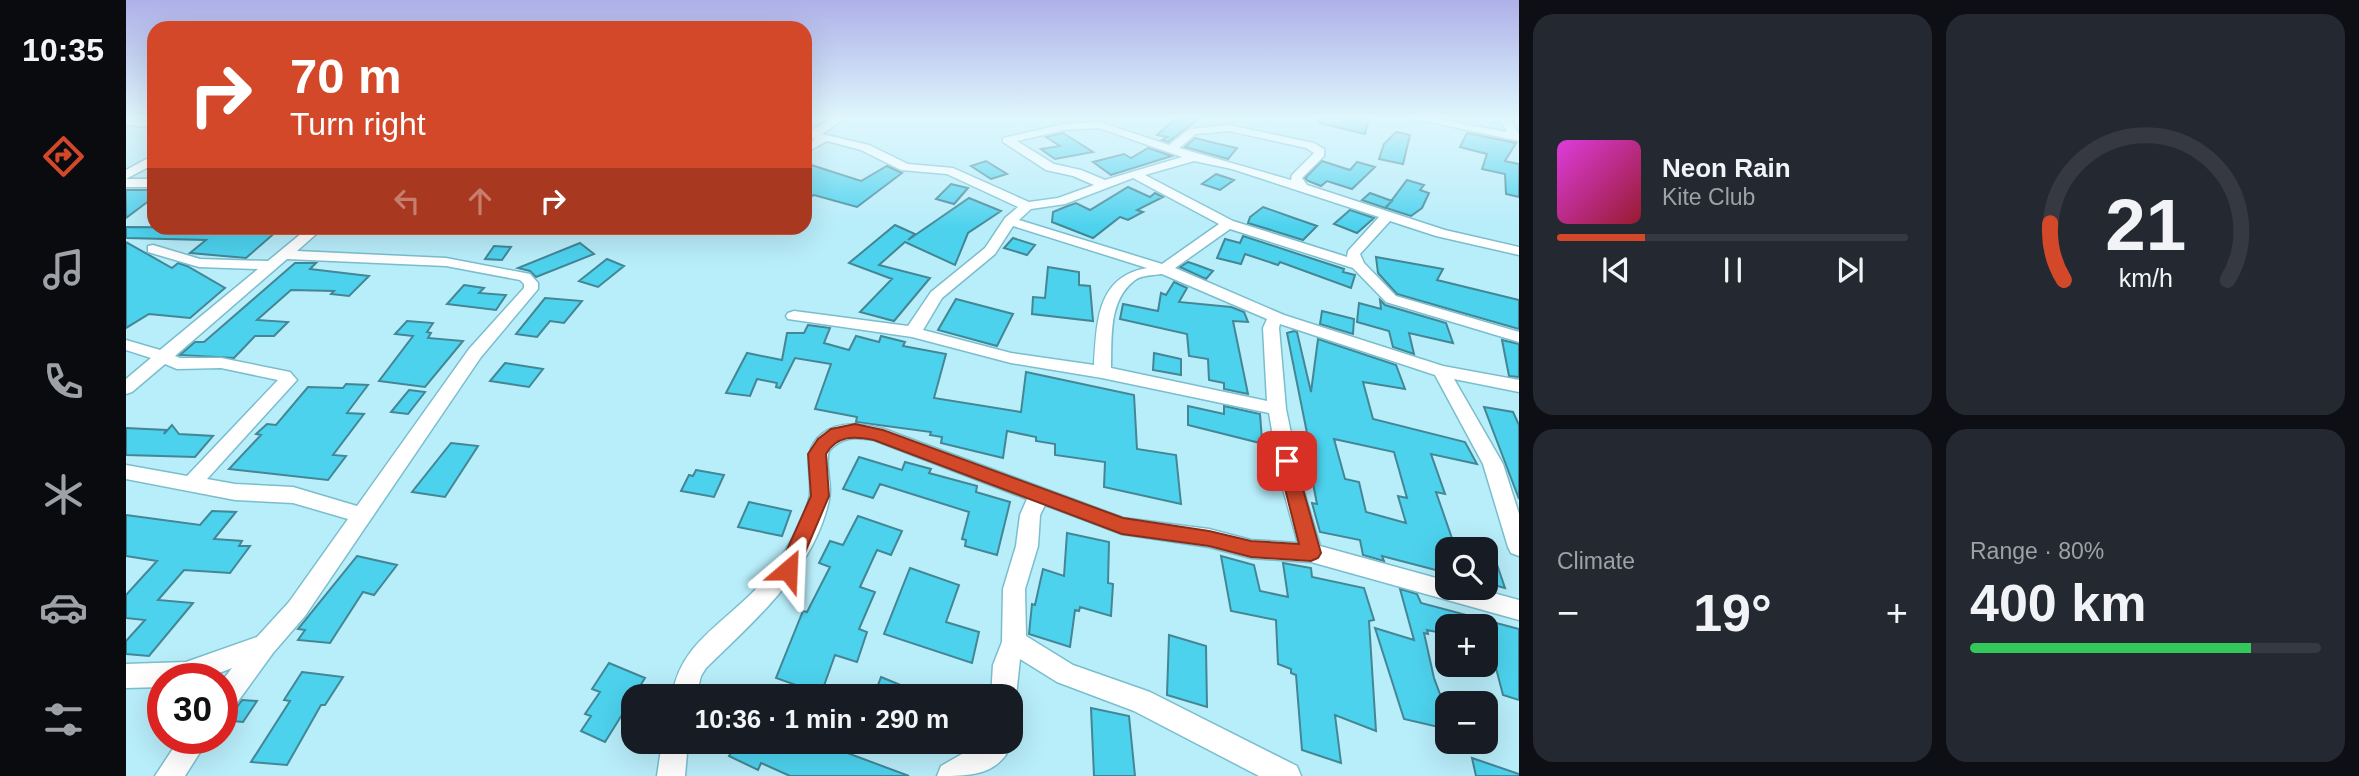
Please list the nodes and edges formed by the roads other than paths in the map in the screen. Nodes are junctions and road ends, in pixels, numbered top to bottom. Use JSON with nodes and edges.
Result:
{"nodes":[{"id":1,"x":879,"y":154,"type":"edge"},
{"id":2,"x":1030,"y":154,"type":"edge"},
{"id":3,"x":1184,"y":154,"type":"edge"},
{"id":4,"x":1320,"y":154,"type":"edge"},
{"id":5,"x":1194,"y":158,"type":"junction"},
{"id":6,"x":147,"y":163,"type":"edge"},
{"id":7,"x":1134,"y":174,"type":"junction"},
{"id":8,"x":126,"y":175,"type":"edge"},
{"id":9,"x":126,"y":183,"type":"edge"},
{"id":10,"x":147,"y":183,"type":"edge"},
{"id":11,"x":1105,"y":185,"type":"junction"},
{"id":12,"x":1303,"y":189,"type":"junction"},
{"id":13,"x":1027,"y":206,"type":"junction"},
{"id":14,"x":1387,"y":216,"type":"junction"},
{"id":15,"x":1010,"y":221,"type":"junction"},
{"id":16,"x":1228,"y":224,"type":"junction"},
{"id":17,"x":308,"y":235,"type":"edge"},
{"id":18,"x":153,"y":249,"type":"dead end"},
{"id":19,"x":1519,"y":251,"type":"edge"},
{"id":20,"x":278,"y":260,"type":"junction"},
{"id":21,"x":1358,"y":265,"type":"junction"},
{"id":22,"x":1164,"y":269,"type":"junction"},
{"id":23,"x":794,"y":316,"type":"dead end"},
{"id":24,"x":1278,"y":318,"type":"junction"},
{"id":25,"x":914,"y":332,"type":"junction"},
{"id":26,"x":1519,"y":337,"type":"edge"},
{"id":27,"x":126,"y":345,"type":"edge"},
{"id":28,"x":164,"y":356,"type":"junction"},
{"id":29,"x":1440,"y":371,"type":"junction"},
{"id":30,"x":1102,"y":372,"type":"junction"},
{"id":31,"x":1519,"y":386,"type":"edge"},
{"id":32,"x":126,"y":388,"type":"edge"},
{"id":33,"x":1277,"y":409,"type":"junction"},
{"id":34,"x":126,"y":472,"type":"edge"},
{"id":35,"x":190,"y":485,"type":"junction"},
{"id":36,"x":1038,"y":497,"type":"junction"},
{"id":37,"x":362,"y":515,"type":"junction"},
{"id":38,"x":1519,"y":547,"type":"edge"},
{"id":39,"x":1311,"y":553,"type":"junction"},
{"id":40,"x":1519,"y":610,"type":"edge"},
{"id":41,"x":1014,"y":642,"type":"junction"},
{"id":42,"x":265,"y":645,"type":"junction"},
{"id":43,"x":220,"y":663,"type":"edge"},
{"id":44,"x":126,"y":676,"type":"edge"},
{"id":45,"x":147,"y":676,"type":"edge"},
{"id":46,"x":238,"y":681,"type":"edge"},
{"id":47,"x":686,"y":684,"type":"edge"},
{"id":48,"x":1004,"y":684,"type":"edge"},
{"id":49,"x":185,"y":754,"type":"edge"},
{"id":50,"x":674,"y":754,"type":"edge"},
{"id":51,"x":988,"y":754,"type":"edge"},
{"id":52,"x":169,"y":776,"type":"edge"},
{"id":53,"x":671,"y":776,"type":"edge"},
{"id":54,"x":951,"y":776,"type":"edge"},
{"id":55,"x":1287,"y":776,"type":"edge"}],
"edges":[{"from":1,"to":13,"type":"street"},
{"from":2,"to":11,"type":"street"},
{"from":3,"to":5,"type":"street"},
{"from":4,"to":12,"type":"street"},
{"from":5,"to":7,"type":"street"},
{"from":5,"to":12,"type":"street"},
{"from":6,"to":8,"type":"street"},
{"from":7,"to":11,"type":"street"},
{"from":7,"to":16,"type":"street"},
{"from":9,"to":10,"type":"street"},
{"from":11,"to":13,"type":"street"},
{"from":12,"to":14,"type":"street"},
{"from":13,"to":15,"type":"street"},
{"from":14,"to":19,"type":"street"},
{"from":14,"to":21,"type":"street"},
{"from":15,"to":22,"type":"street"},
{"from":15,"to":25,"type":"street"},
{"from":16,"to":21,"type":"street"},
{"from":16,"to":22,"type":"street"},
{"from":17,"to":20,"type":"street"},
{"from":18,"to":20,"type":"street"},
{"from":20,"to":28,"type":"street"},
{"from":20,"to":37,"type":"street"},
{"from":21,"to":26,"type":"street"},
{"from":22,"to":24,"type":"street"},
{"from":22,"to":30,"type":"street"},
{"from":23,"to":25,"type":"street"},
{"from":24,"to":29,"type":"street"},
{"from":24,"to":33,"type":"street"},
{"from":25,"to":30,"type":"street"},
{"from":27,"to":28,"type":"street"},
{"from":28,"to":32,"type":"street"},
{"from":28,"to":35,"type":"street"},
{"from":29,"to":31,"type":"street"},
{"from":29,"to":38,"type":"street"},
{"from":30,"to":33,"type":"street"},
{"from":33,"to":39,"type":"street"},
{"from":34,"to":35,"type":"street"},
{"from":35,"to":37,"type":"street"},
{"from":36,"to":39,"type":"street"},
{"from":36,"to":41,"type":"street"},
{"from":36,"to":47,"type":"street"},
{"from":37,"to":42,"type":"street"},
{"from":39,"to":40,"type":"street"},
{"from":41,"to":48,"type":"street"},
{"from":41,"to":55,"type":"street"},
{"from":42,"to":43,"type":"street"},
{"from":42,"to":46,"type":"street"},
{"from":44,"to":45,"type":"street"},
{"from":49,"to":52,"type":"street"},
{"from":50,"to":53,"type":"street"},
{"from":51,"to":54,"type":"street"}]}
